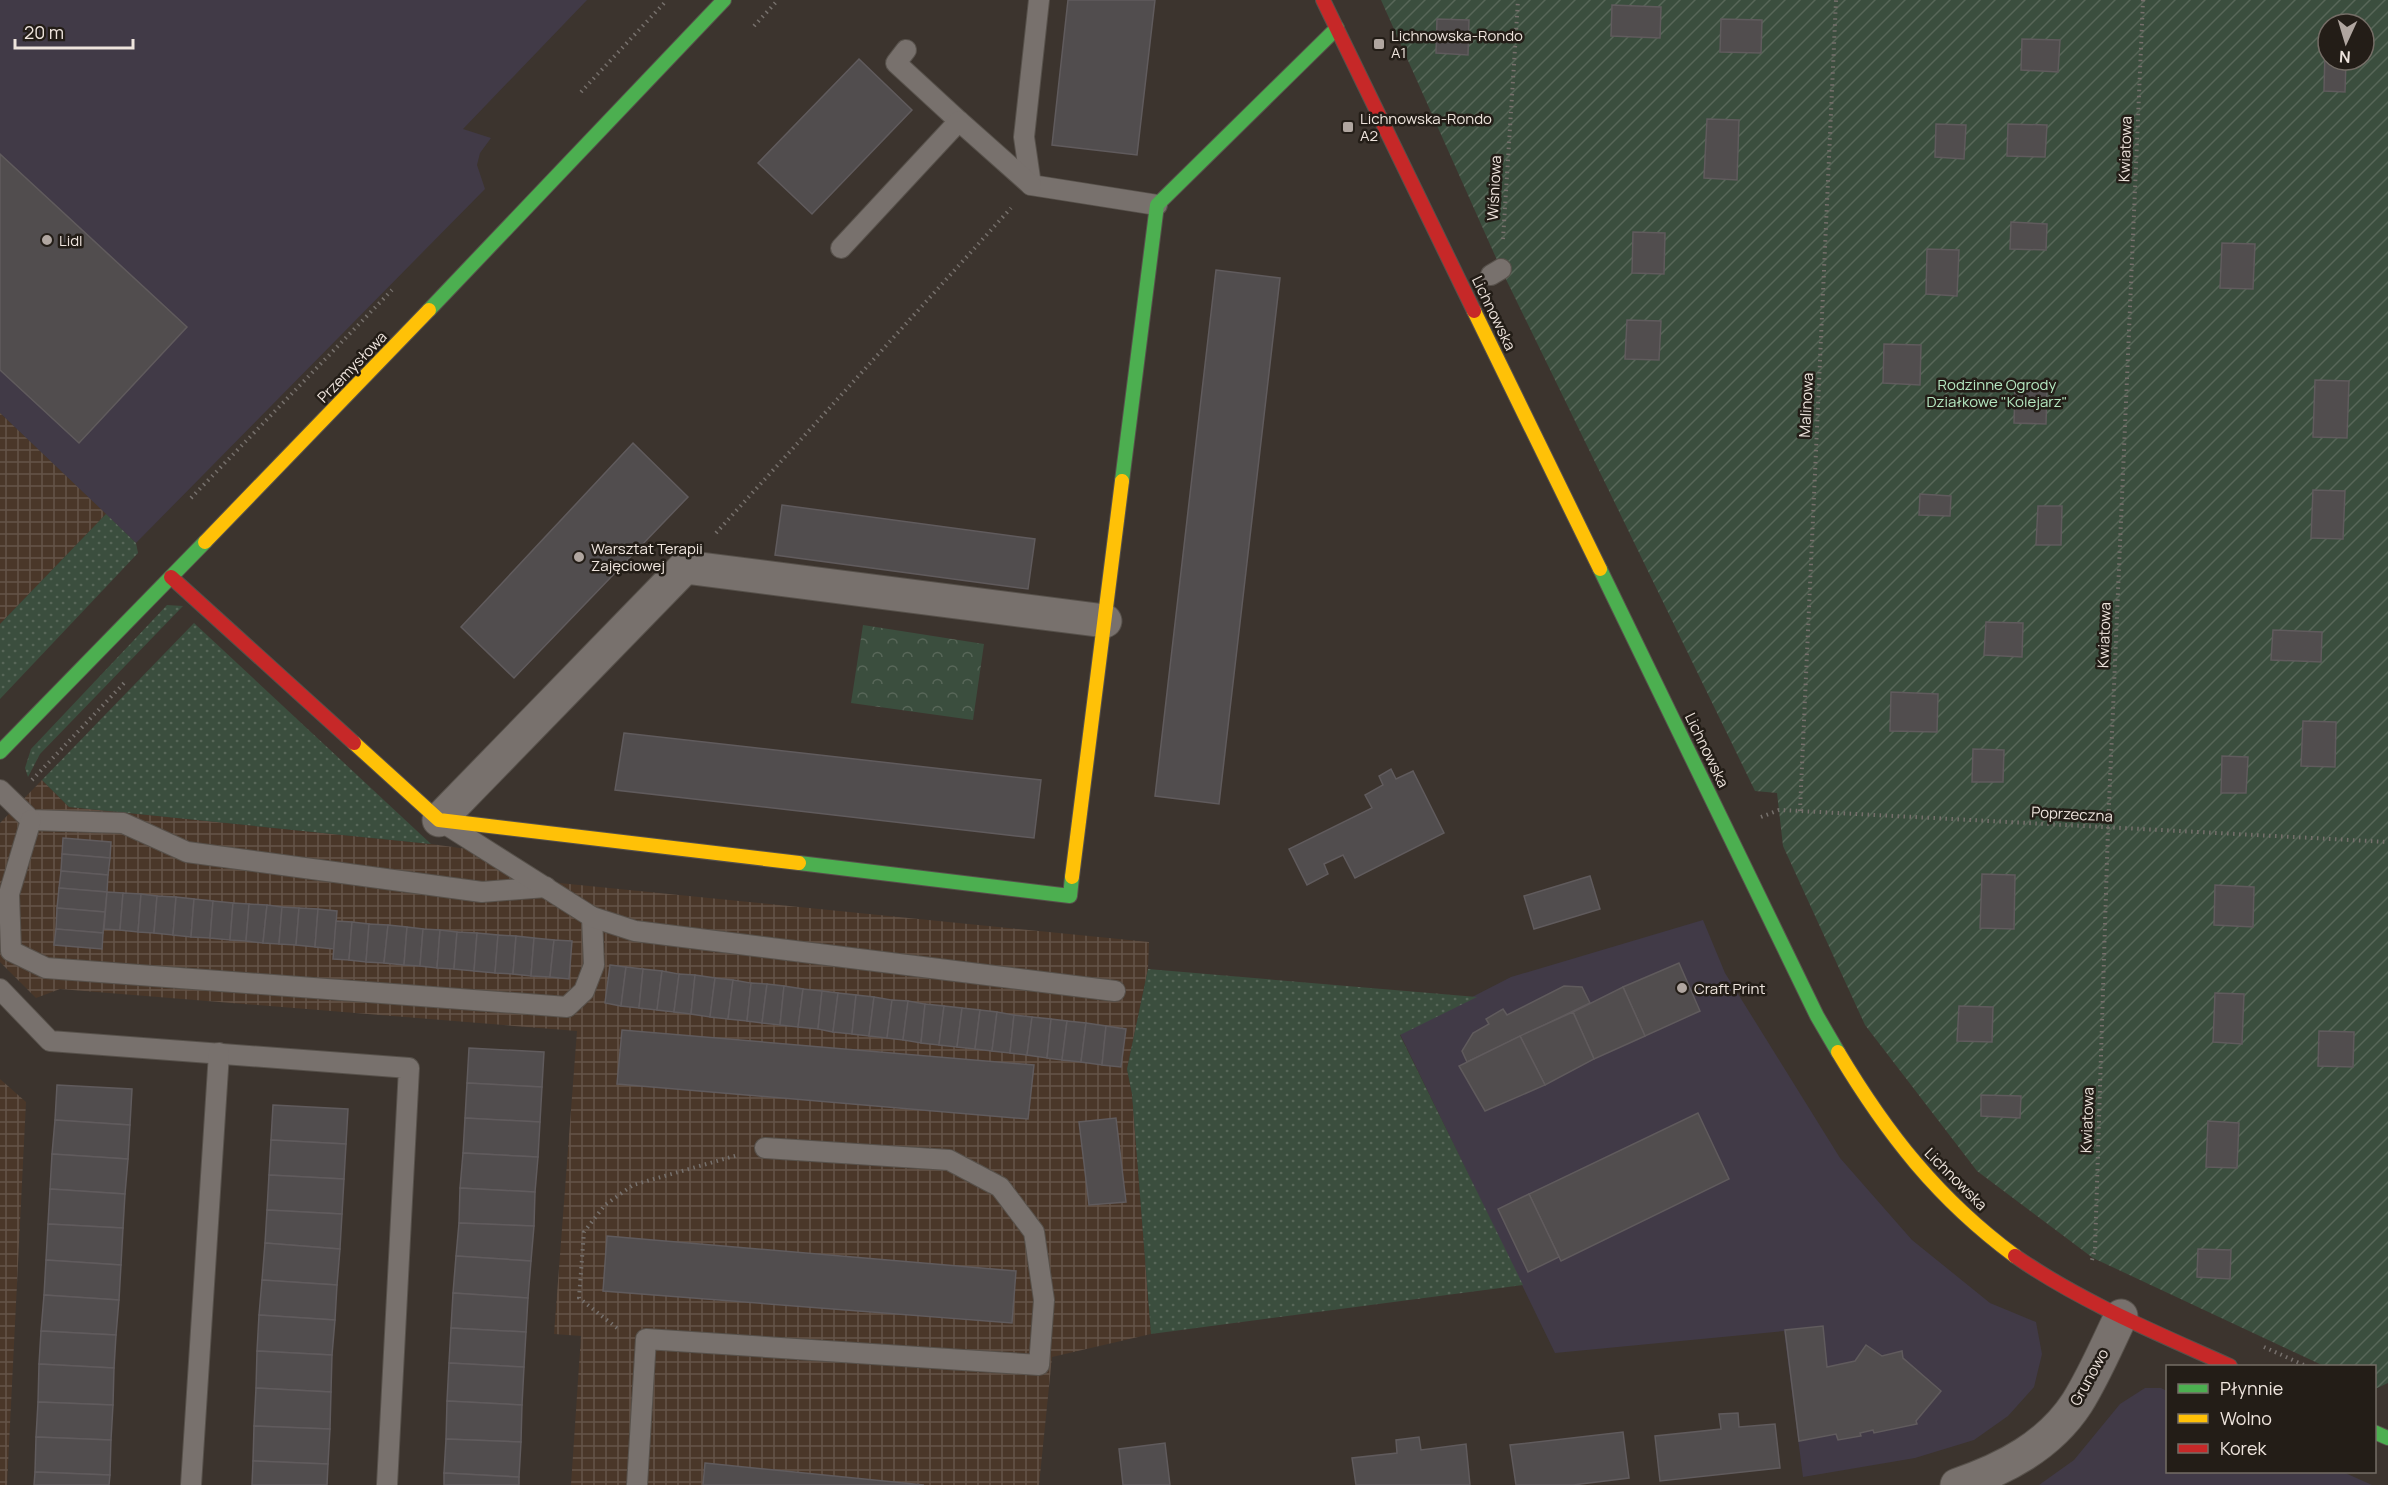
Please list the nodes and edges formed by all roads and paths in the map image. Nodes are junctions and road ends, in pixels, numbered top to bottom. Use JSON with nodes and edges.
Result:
{"nodes":[{"id":1,"x":667,"y":0,"type":"edge"},
{"id":2,"x":724,"y":0,"type":"edge"},
{"id":3,"x":1038,"y":0,"type":"edge"},
{"id":4,"x":1323,"y":0,"type":"edge"},
{"id":5,"x":1518,"y":0,"type":"edge"},
{"id":6,"x":1836,"y":0,"type":"edge"},
{"id":7,"x":2143,"y":0,"type":"edge"},
{"id":8,"x":1337,"y":28,"type":"junction"},
{"id":9,"x":906,"y":51,"type":"dead end"},
{"id":10,"x":573,"y":100,"type":"dead end"},
{"id":11,"x":959,"y":121,"type":"junction"},
{"id":12,"x":1031,"y":185,"type":"junction"},
{"id":13,"x":1157,"y":205,"type":"junction"},
{"id":14,"x":841,"y":248,"type":"dead end"},
{"id":15,"x":1496,"y":272,"type":"dead end"},
{"id":16,"x":393,"y":289,"type":"dead end"},
{"id":17,"x":185,"y":505,"type":"dead end"},
{"id":18,"x":685,"y":567,"type":"junction"},
{"id":19,"x":171,"y":577,"type":"junction"},
{"id":20,"x":1105,"y":621,"type":"junction"},
{"id":21,"x":0,"y":752,"type":"edge"},
{"id":22,"x":0,"y":790,"type":"edge"},
{"id":23,"x":1800,"y":811,"type":"junction"},
{"id":24,"x":1756,"y":819,"type":"dead end"},
{"id":25,"x":32,"y":820,"type":"junction"},
{"id":26,"x":439,"y":820,"type":"junction"},
{"id":27,"x":2108,"y":828,"type":"junction"},
{"id":28,"x":2388,"y":842,"type":"edge"},
{"id":29,"x":546,"y":887,"type":"junction"},
{"id":30,"x":592,"y":917,"type":"junction"},
{"id":31,"x":0,"y":989,"type":"edge"},
{"id":32,"x":1115,"y":991,"type":"dead end"},
{"id":33,"x":219,"y":1053,"type":"junction"},
{"id":34,"x":765,"y":1148,"type":"joint"},
{"id":35,"x":2085,"y":1267,"type":"dead end"},
{"id":36,"x":2121,"y":1316,"type":"junction"},
{"id":37,"x":646,"y":1339,"type":"junction"},
{"id":38,"x":2253,"y":1343,"type":"dead end"},
{"id":39,"x":2228,"y":1365,"type":"edge"},
{"id":40,"x":2304,"y":1365,"type":"edge"},
{"id":41,"x":191,"y":1485,"type":"edge"},
{"id":42,"x":387,"y":1485,"type":"edge"},
{"id":43,"x":637,"y":1485,"type":"edge"},
{"id":44,"x":1957,"y":1485,"type":"edge"}],
"edges":[{"from":1,"to":10,"type":"path"},
{"from":2,"to":19,"type":"street","name":"Przemysłowa"},
{"from":3,"to":12,"type":"lane"},
{"from":4,"to":8,"type":"street","name":"Lichnowska"},
{"from":5,"to":15,"type":"path","name":"Wiśniowa"},
{"from":6,"to":23,"type":"path","name":"Malinowa"},
{"from":7,"to":27,"type":"path","name":"Kwiatowa"},
{"from":8,"to":13,"type":"street"},
{"from":8,"to":36,"type":"street","name":"Lichnowska"},
{"from":9,"to":11,"type":"lane"},
{"from":11,"to":12,"type":"lane"},
{"from":11,"to":14,"type":"lane"},
{"from":12,"to":13,"type":"lane"},
{"from":12,"to":18,"type":"path"},
{"from":13,"to":20,"type":"street"},
{"from":16,"to":17,"type":"path"},
{"from":18,"to":20,"type":"street"},
{"from":18,"to":26,"type":"street"},
{"from":19,"to":21,"type":"street","name":"Przemysłowa"},
{"from":19,"to":26,"type":"street"},
{"from":20,"to":26,"type":"street"},
{"from":22,"to":25,"type":"lane"},
{"from":23,"to":24,"type":"path","name":"Poprzeczna"},
{"from":23,"to":27,"type":"path","name":"Poprzeczna"},
{"from":25,"to":29,"type":"lane"},
{"from":25,"to":30,"type":"lane"},
{"from":26,"to":29,"type":"lane"},
{"from":27,"to":28,"type":"path","name":"Poprzeczna"},
{"from":27,"to":35,"type":"path","name":"Kwiatowa"},
{"from":29,"to":30,"type":"lane"},
{"from":30,"to":32,"type":"lane"},
{"from":31,"to":33,"type":"lane"},
{"from":33,"to":41,"type":"lane"},
{"from":33,"to":42,"type":"lane"},
{"from":34,"to":37,"type":"path"},
{"from":34,"to":37,"type":"lane"},
{"from":36,"to":39,"type":"street","name":"Lichnowska"},
{"from":36,"to":44,"type":"street","name":"Grunowo"},
{"from":37,"to":43,"type":"lane"},
{"from":38,"to":40,"type":"path"}]}
